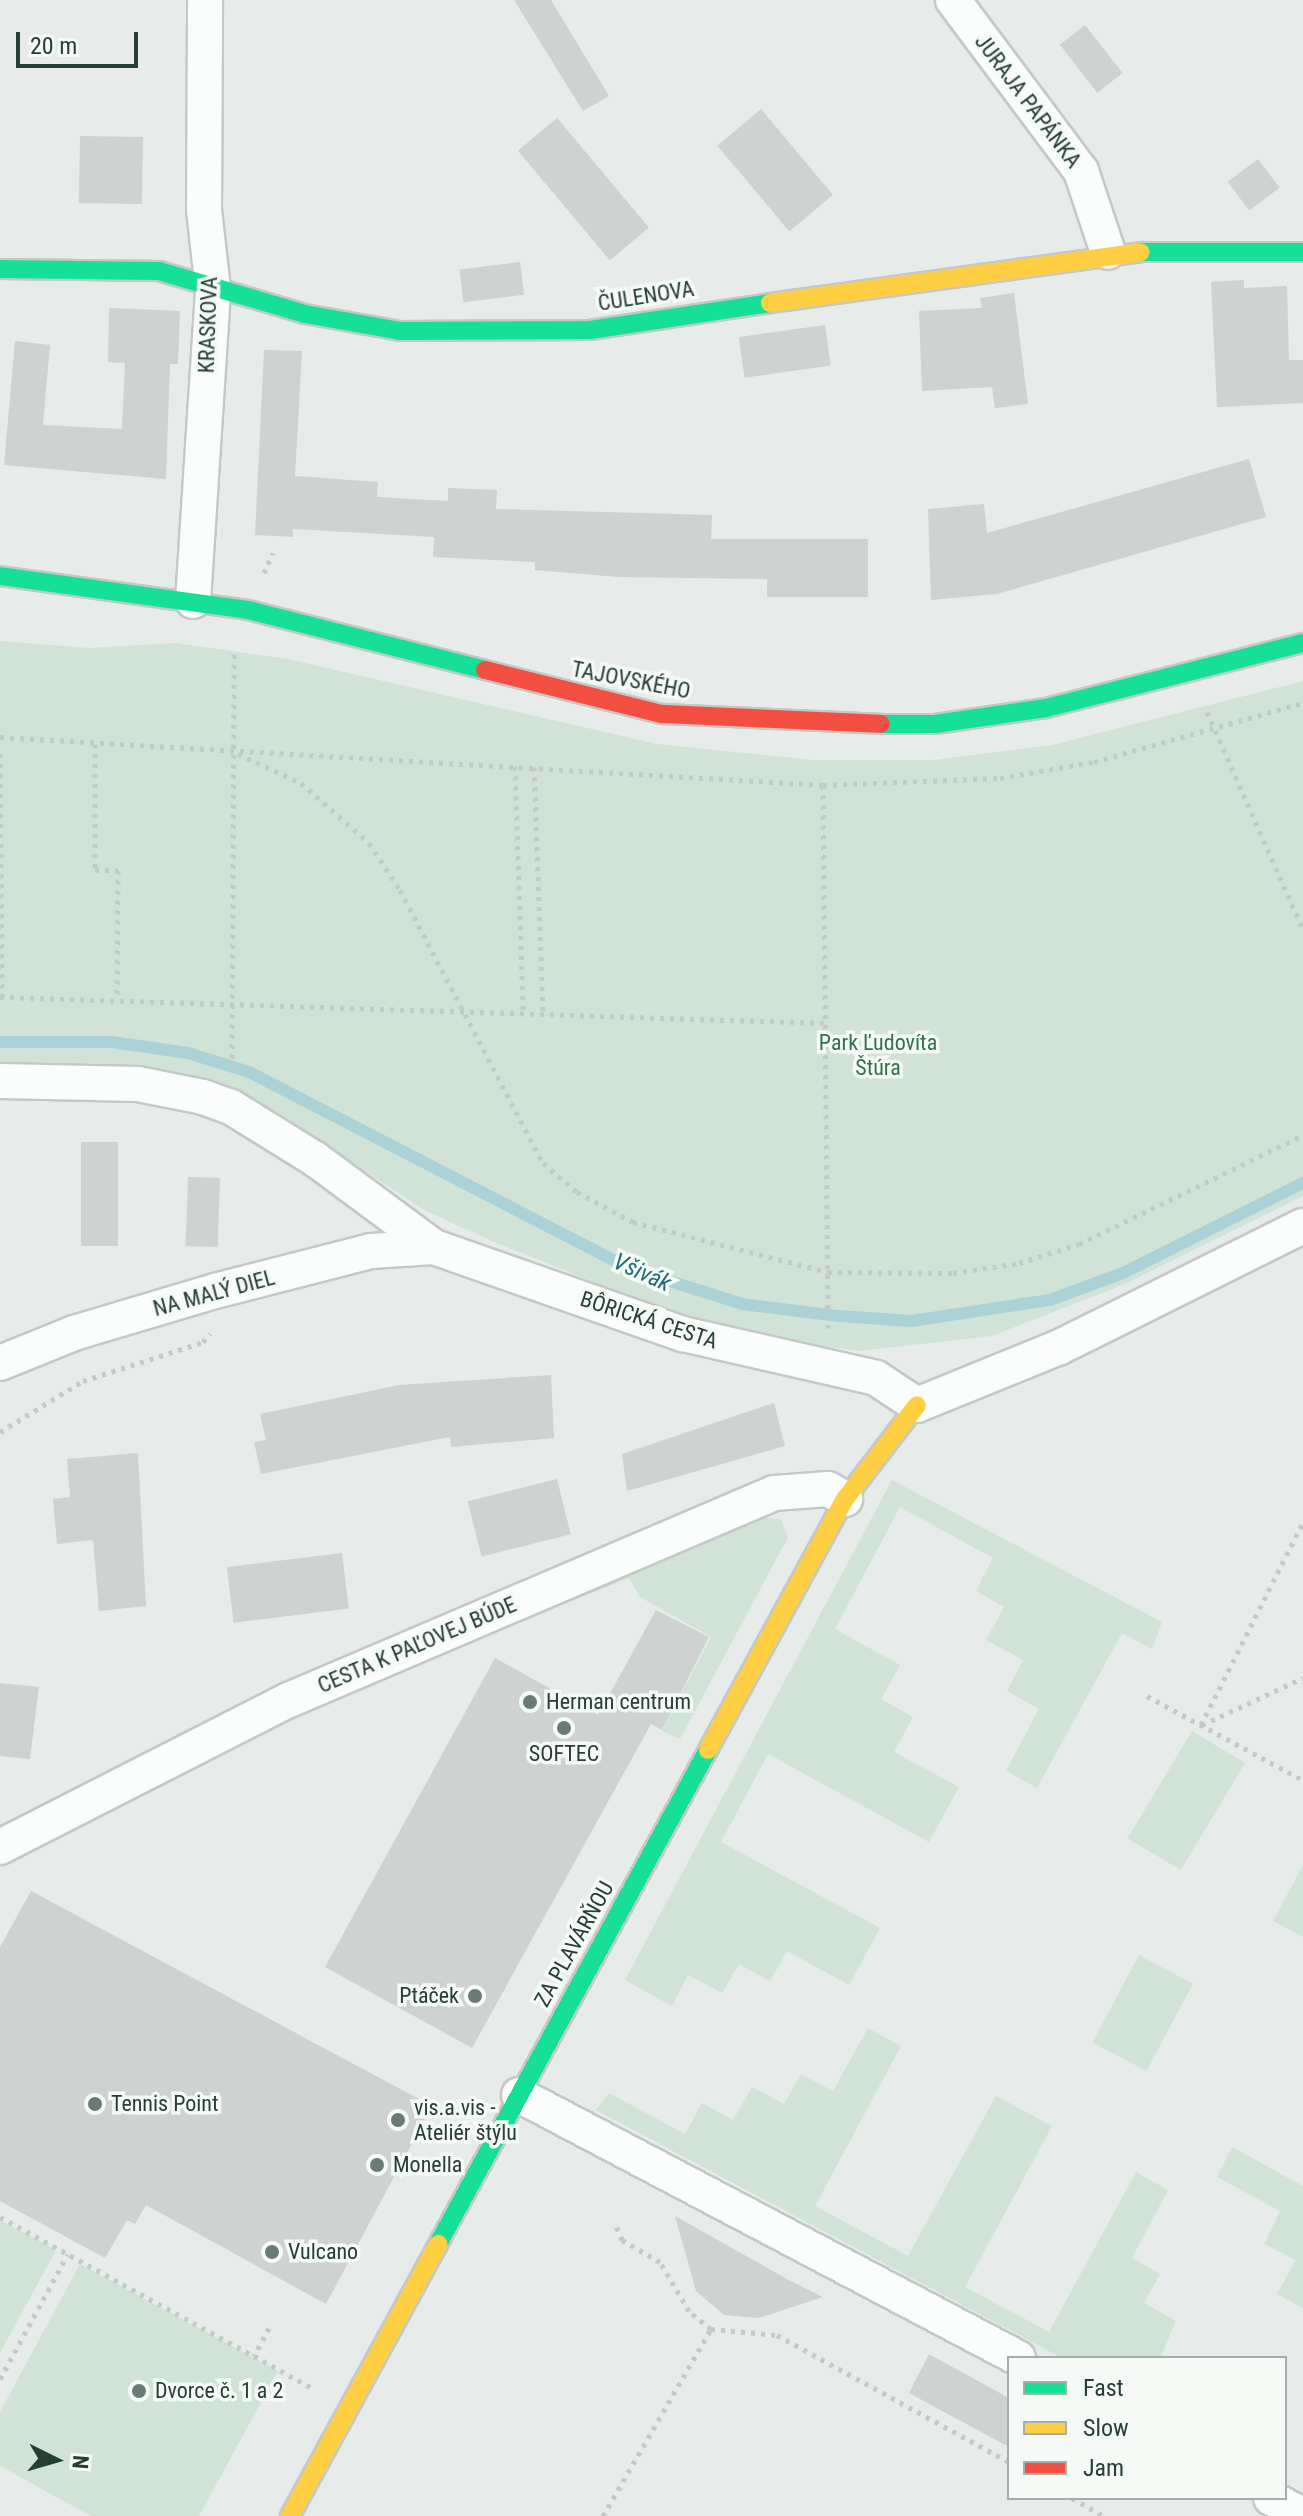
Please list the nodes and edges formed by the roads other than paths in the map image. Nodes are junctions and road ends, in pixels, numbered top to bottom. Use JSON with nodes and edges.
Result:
{"nodes":[{"id":1,"x":205,"y":0,"type":"edge"},
{"id":2,"x":953,"y":0,"type":"edge"},
{"id":3,"x":1108,"y":252,"type":"junction"},
{"id":4,"x":1303,"y":252,"type":"edge"},
{"id":5,"x":0,"y":269,"type":"edge"},
{"id":6,"x":213,"y":289,"type":"junction"},
{"id":7,"x":0,"y":576,"type":"edge"},
{"id":8,"x":193,"y":601,"type":"junction"},
{"id":9,"x":1303,"y":643,"type":"edge"},
{"id":10,"x":0,"y":1081,"type":"edge"},
{"id":11,"x":1303,"y":1226,"type":"edge"},
{"id":12,"x":434,"y":1247,"type":"junction"},
{"id":13,"x":0,"y":1363,"type":"edge"},
{"id":14,"x":917,"y":1405,"type":"junction"},
{"id":15,"x":845,"y":1499,"type":"junction"},
{"id":16,"x":0,"y":1847,"type":"edge"},
{"id":17,"x":519,"y":2095,"type":"junction"},
{"id":18,"x":1014,"y":2356,"type":"edge"},
{"id":19,"x":1275,"y":2500,"type":"edge"},
{"id":20,"x":290,"y":2516,"type":"edge"},
{"id":21,"x":1303,"y":2516,"type":"edge"}],
"edges":[{"from":1,"to":6,"type":"street","name":"KRASKOVA"},
{"from":2,"to":3,"type":"street","name":"JURAJA PAPÁNKA"},
{"from":3,"to":4,"type":"street","name":"ČULENOVA"},
{"from":3,"to":6,"type":"street","name":"ČULENOVA"},
{"from":5,"to":6,"type":"street","name":"ČULENOVA"},
{"from":6,"to":8,"type":"street","name":"KRASKOVA"},
{"from":7,"to":8,"type":"street","name":"TAJOVSKÉHO"},
{"from":8,"to":9,"type":"street","name":"TAJOVSKÉHO"},
{"from":10,"to":12,"type":"street","name":"BÔRICKÁ CESTA"},
{"from":11,"to":14,"type":"street"},
{"from":12,"to":13,"type":"street","name":"NA MALÝ DIEL"},
{"from":12,"to":14,"type":"street","name":"BÔRICKÁ CESTA"},
{"from":14,"to":15,"type":"street","name":"ZA PLAVÁRŇOU"},
{"from":15,"to":16,"type":"street","name":"CESTA K PAĽOVEJ BÚDE"},
{"from":15,"to":17,"type":"street","name":"ZA PLAVÁRŇOU"},
{"from":17,"to":18,"type":"street"},
{"from":17,"to":20,"type":"street","name":"ZA PLAVÁRŇOU"},
{"from":19,"to":21,"type":"street"}]}
